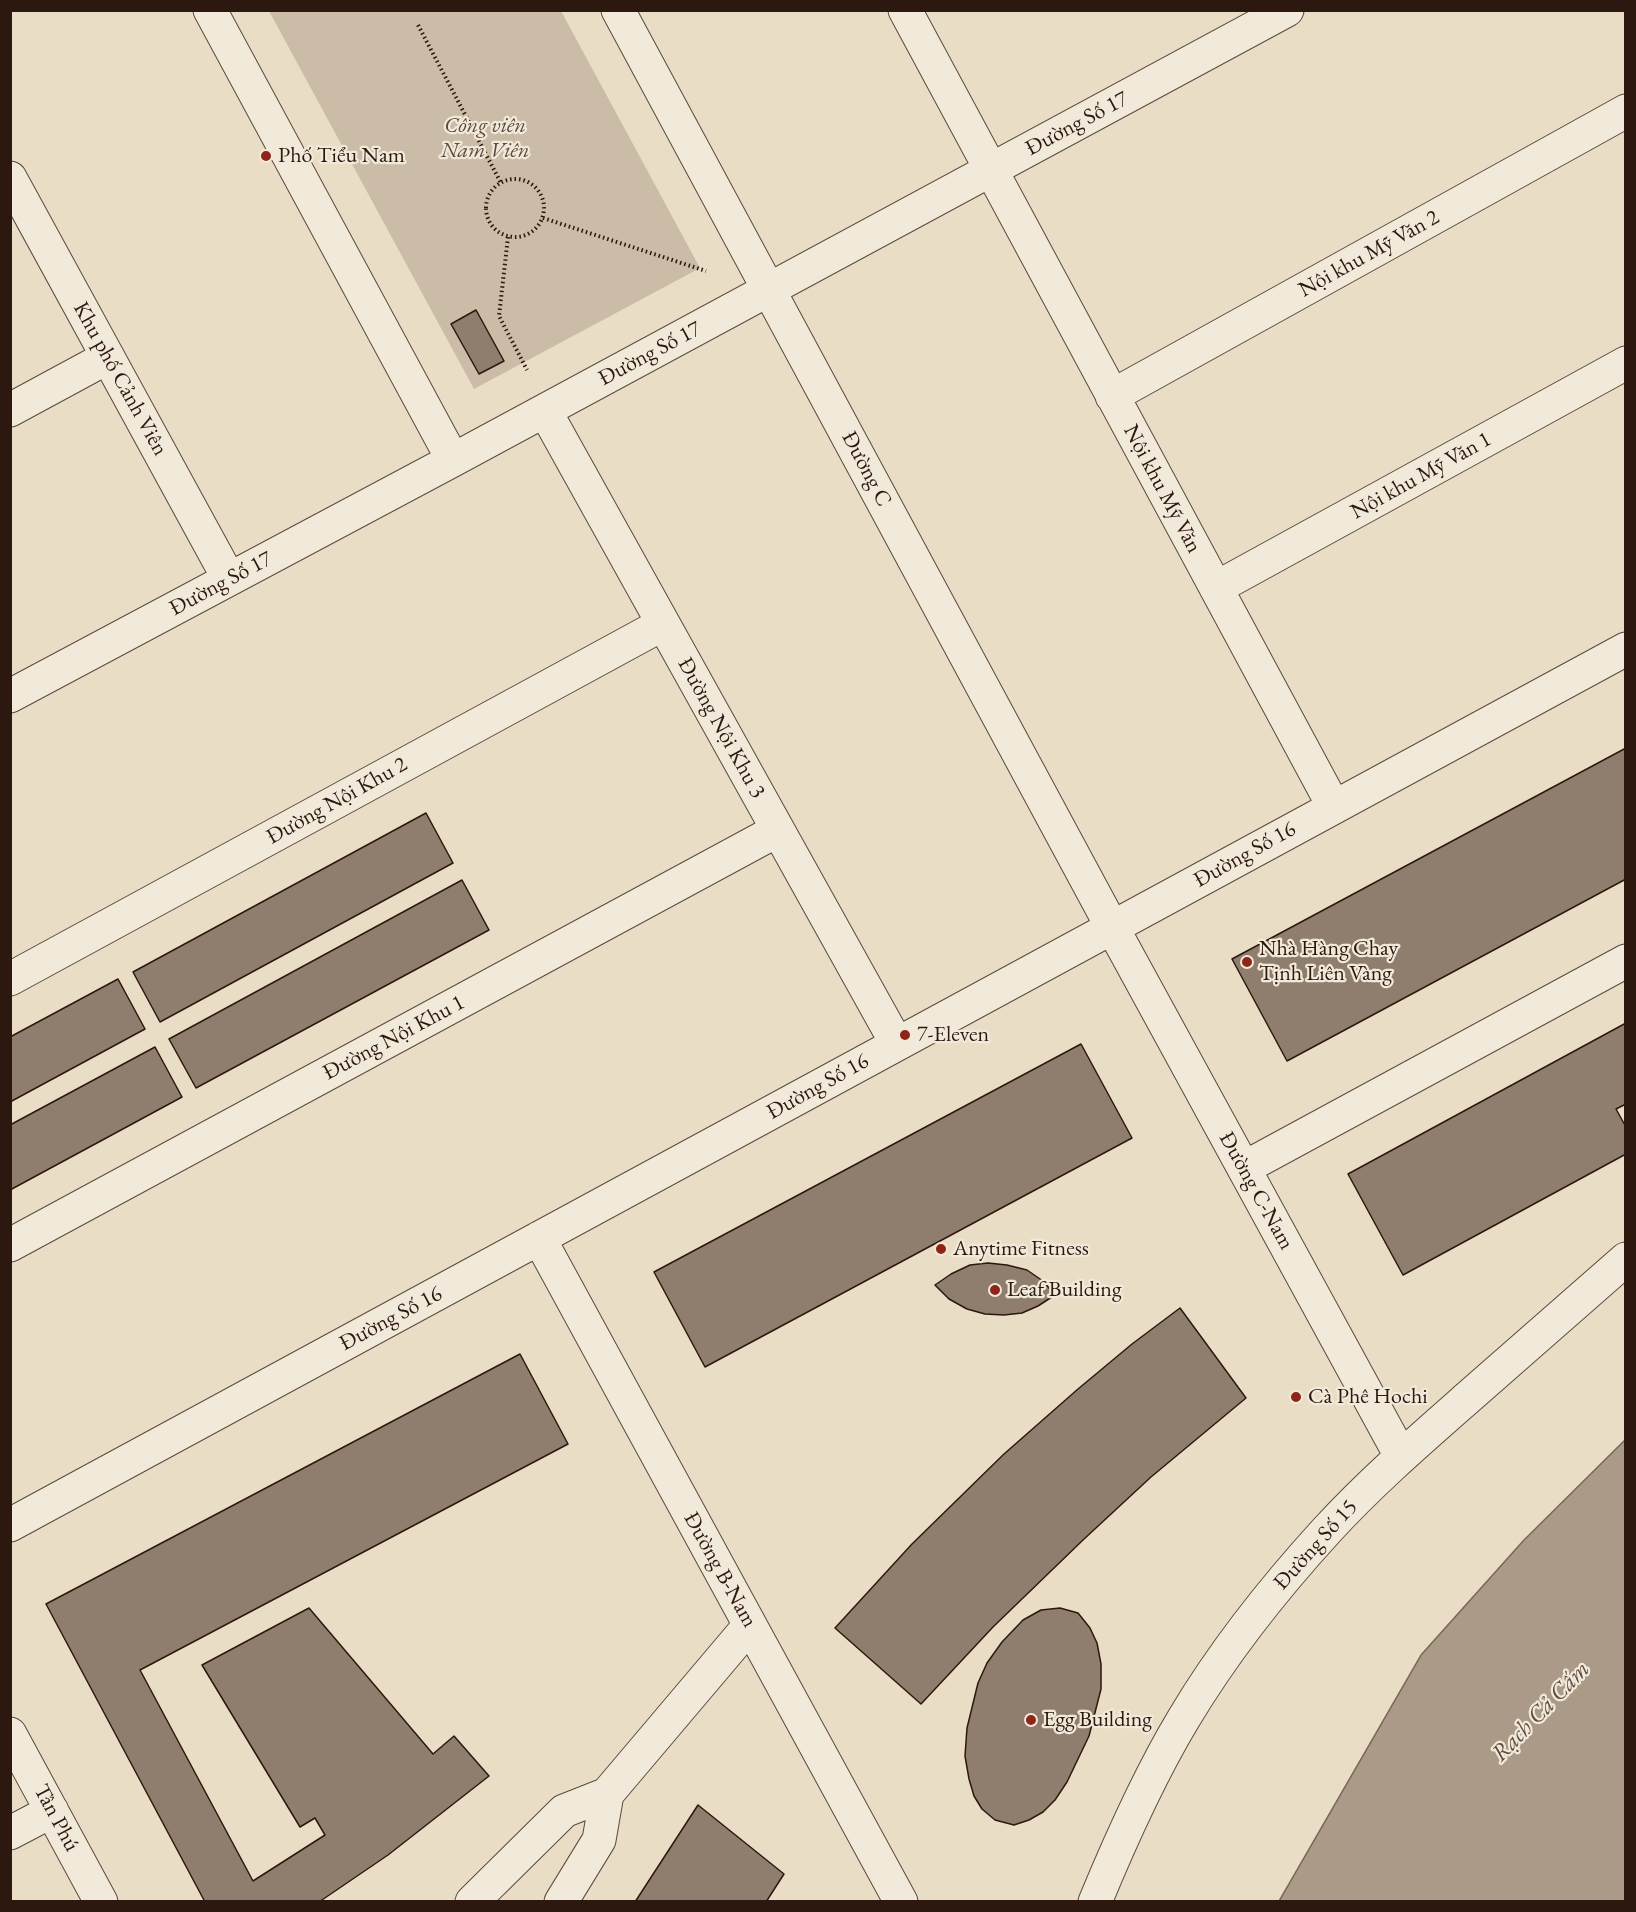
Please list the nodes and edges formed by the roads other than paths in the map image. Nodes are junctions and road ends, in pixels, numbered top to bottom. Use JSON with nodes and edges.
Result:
{"nodes":[{"id":1,"x":210,"y":10,"type":"edge"},
{"id":2,"x":618,"y":10,"type":"edge"},
{"id":3,"x":905,"y":10,"type":"edge"},
{"id":4,"x":1287,"y":10,"type":"edge"},
{"id":5,"x":1626,"y":111,"type":"edge"},
{"id":6,"x":991,"y":170,"type":"junction"},
{"id":7,"x":10,"y":178,"type":"edge"},
{"id":8,"x":770,"y":290,"type":"junction"},
{"id":9,"x":108,"y":357,"type":"junction"},
{"id":10,"x":1626,"y":363,"type":"edge"},
{"id":11,"x":1112,"y":396,"type":"junction"},
{"id":12,"x":10,"y":410,"type":"edge"},
{"id":13,"x":545,"y":411,"type":"junction"},
{"id":14,"x":453,"y":460,"type":"junction"},
{"id":15,"x":229,"y":579,"type":"junction"},
{"id":16,"x":1216,"y":588,"type":"junction"},
{"id":17,"x":663,"y":624,"type":"junction"},
{"id":18,"x":1626,"y":649,"type":"edge"},
{"id":19,"x":10,"y":696,"type":"edge"},
{"id":20,"x":1334,"y":807,"type":"junction"},
{"id":21,"x":778,"y":830,"type":"junction"},
{"id":22,"x":1112,"y":927,"type":"junction"},
{"id":23,"x":1626,"y":961,"type":"edge"},
{"id":24,"x":10,"y":979,"type":"edge"},
{"id":25,"x":897,"y":1044,"type":"junction"},
{"id":26,"x":1244,"y":1168,"type":"junction"},
{"id":27,"x":539,"y":1239,"type":"junction"},
{"id":28,"x":10,"y":1245,"type":"edge"},
{"id":29,"x":1626,"y":1259,"type":"edge"},
{"id":30,"x":1401,"y":1456,"type":"junction"},
{"id":31,"x":10,"y":1525,"type":"edge"},
{"id":32,"x":750,"y":1625,"type":"junction"},
{"id":33,"x":10,"y":1734,"type":"edge"},
{"id":34,"x":607,"y":1794,"type":"junction"},
{"id":35,"x":52,"y":1811,"type":"junction"},
{"id":36,"x":10,"y":1833,"type":"edge"},
{"id":37,"x":101,"y":1902,"type":"edge"},
{"id":38,"x":472,"y":1902,"type":"edge"},
{"id":39,"x":561,"y":1902,"type":"edge"},
{"id":40,"x":901,"y":1902,"type":"edge"},
{"id":41,"x":1095,"y":1902,"type":"edge"}],
"edges":[{"from":1,"to":14,"type":"street"},
{"from":2,"to":8,"type":"street","name":"Đường C"},
{"from":3,"to":6,"type":"street","name":"Nội khu Mỹ Văn"},
{"from":4,"to":6,"type":"street","name":"Đường Số 17"},
{"from":5,"to":11,"type":"street","name":"Nội khu Mỹ Văn 2"},
{"from":6,"to":8,"type":"street","name":"Đường Số 17"},
{"from":6,"to":11,"type":"street","name":"Nội khu Mỹ Văn"},
{"from":7,"to":9,"type":"street","name":"Khu phố Cảnh Viên"},
{"from":8,"to":13,"type":"street","name":"Đường Số 17"},
{"from":8,"to":22,"type":"street","name":"Đường C"},
{"from":9,"to":12,"type":"street"},
{"from":9,"to":15,"type":"street","name":"Khu phố Cảnh Viên"},
{"from":10,"to":16,"type":"street","name":"Nội khu Mỹ Văn 1"},
{"from":11,"to":16,"type":"street","name":"Nội khu Mỹ Văn"},
{"from":13,"to":14,"type":"street","name":"Đường Số 17"},
{"from":13,"to":17,"type":"street","name":"Đường Nội Khu 3"},
{"from":14,"to":15,"type":"street","name":"Đường Số 17"},
{"from":15,"to":19,"type":"street","name":"Đường Số 17"},
{"from":16,"to":20,"type":"street","name":"Nội khu Mỹ Văn"},
{"from":17,"to":21,"type":"street","name":"Đường Nội Khu 3"},
{"from":17,"to":24,"type":"street","name":"Đường Nội Khu 2"},
{"from":18,"to":20,"type":"street","name":"Đường Số 16"},
{"from":20,"to":22,"type":"street","name":"Đường Số 16"},
{"from":21,"to":25,"type":"street","name":"Đường Nội Khu 3"},
{"from":21,"to":28,"type":"street","name":"Đường Nội Khu 1"},
{"from":22,"to":25,"type":"street","name":"Đường Số 16"},
{"from":22,"to":26,"type":"street","name":"Đường C-Nam"},
{"from":23,"to":26,"type":"street"},
{"from":25,"to":27,"type":"street","name":"Đường Số 16"},
{"from":26,"to":30,"type":"street","name":"Đường C-Nam"},
{"from":27,"to":31,"type":"street","name":"Đường Số 16"},
{"from":27,"to":32,"type":"street","name":"Đường B-Nam"},
{"from":29,"to":30,"type":"street","name":"Đường Số 15"},
{"from":30,"to":41,"type":"street","name":"Đường Số 15"},
{"from":32,"to":34,"type":"street"},
{"from":32,"to":40,"type":"street","name":"Đường B-Nam"},
{"from":33,"to":35,"type":"street","name":"Tân Phú"},
{"from":34,"to":38,"type":"street"},
{"from":34,"to":39,"type":"street"},
{"from":35,"to":36,"type":"street"},
{"from":35,"to":37,"type":"street","name":"Tân Phú"}]}
